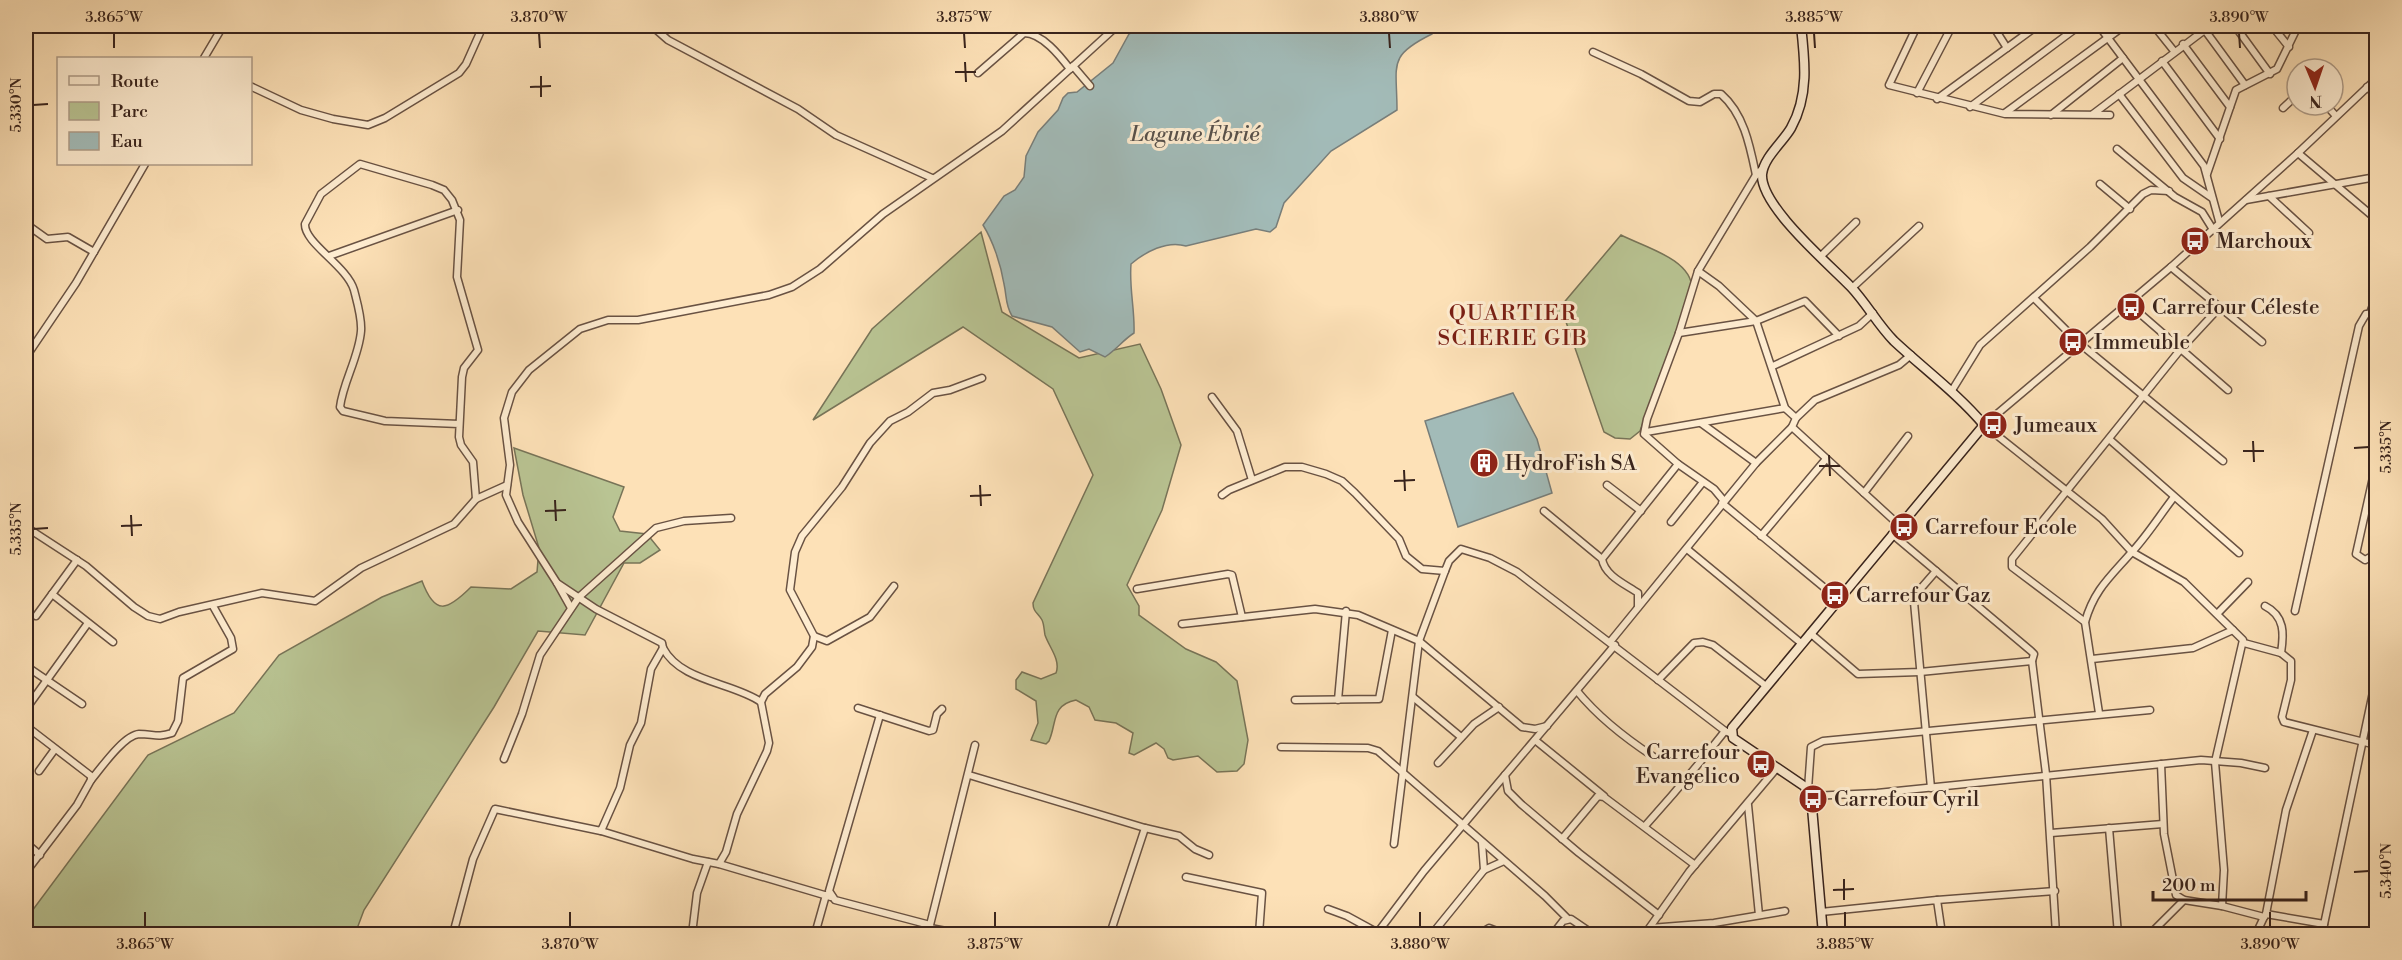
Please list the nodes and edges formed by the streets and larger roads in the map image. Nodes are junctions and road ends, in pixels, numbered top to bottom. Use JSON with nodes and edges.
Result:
{"nodes":[{"id":1,"x":223,"y":26,"type":"edge"},
{"id":2,"x":483,"y":26,"type":"edge"},
{"id":3,"x":652,"y":26,"type":"edge"},
{"id":4,"x":1117,"y":26,"type":"edge"},
{"id":5,"x":1801,"y":26,"type":"edge"},
{"id":6,"x":1917,"y":26,"type":"edge"},
{"id":7,"x":1952,"y":26,"type":"edge"},
{"id":8,"x":1993,"y":26,"type":"edge"},
{"id":9,"x":2034,"y":26,"type":"edge"},
{"id":10,"x":2079,"y":26,"type":"edge"},
{"id":11,"x":2098,"y":26,"type":"edge"},
{"id":12,"x":2124,"y":26,"type":"edge"},
{"id":13,"x":2166,"y":26,"type":"edge"},
{"id":14,"x":2235,"y":26,"type":"edge"},
{"id":15,"x":2272,"y":26,"type":"edge"},
{"id":16,"x":2298,"y":26,"type":"edge"},
{"id":17,"x":2207,"y":27,"type":"edge"},
{"id":18,"x":2156,"y":28,"type":"edge"},
{"id":19,"x":2108,"y":37,"type":"junction"},
{"id":20,"x":2183,"y":45,"type":"junction"},
{"id":21,"x":2289,"y":47,"type":"junction"},
{"id":22,"x":2007,"y":48,"type":"junction"},
{"id":23,"x":2174,"y":51,"type":"junction"},
{"id":24,"x":1593,"y":52,"type":"dead end"},
{"id":25,"x":205,"y":57,"type":"edge"},
{"id":26,"x":2123,"y":58,"type":"junction"},
{"id":27,"x":2162,"y":61,"type":"junction"},
{"id":28,"x":1072,"y":68,"type":"junction"},
{"id":29,"x":978,"y":73,"type":"dead end"},
{"id":30,"x":2270,"y":74,"type":"junction"},
{"id":31,"x":2138,"y":79,"type":"junction"},
{"id":32,"x":2376,"y":79,"type":"edge"},
{"id":33,"x":2245,"y":85,"type":"junction"},
{"id":34,"x":1090,"y":86,"type":"dead end"},
{"id":35,"x":252,"y":87,"type":"edge"},
{"id":36,"x":2367,"y":87,"type":"junction"},
{"id":37,"x":1917,"y":93,"type":"junction"},
{"id":38,"x":2119,"y":94,"type":"junction"},
{"id":39,"x":2376,"y":95,"type":"edge"},
{"id":40,"x":1936,"y":99,"type":"junction"},
{"id":41,"x":1970,"y":107,"type":"junction"},
{"id":42,"x":2230,"y":107,"type":"junction"},
{"id":43,"x":2345,"y":108,"type":"edge"},
{"id":44,"x":2005,"y":114,"type":"junction"},
{"id":45,"x":2050,"y":115,"type":"junction"},
{"id":46,"x":2093,"y":115,"type":"junction"},
{"id":47,"x":2110,"y":115,"type":"dead end"},
{"id":48,"x":2336,"y":117,"type":"edge"},
{"id":49,"x":2220,"y":139,"type":"junction"},
{"id":50,"x":2116,"y":149,"type":"dead end"},
{"id":51,"x":2298,"y":153,"type":"junction"},
{"id":52,"x":144,"y":165,"type":"edge"},
{"id":53,"x":1764,"y":168,"type":"junction"},
{"id":54,"x":1756,"y":175,"type":"junction"},
{"id":55,"x":2207,"y":175,"type":"junction"},
{"id":56,"x":2376,"y":177,"type":"edge"},
{"id":57,"x":932,"y":178,"type":"junction"},
{"id":58,"x":2100,"y":184,"type":"dead end"},
{"id":59,"x":2337,"y":184,"type":"junction"},
{"id":60,"x":2169,"y":191,"type":"junction"},
{"id":61,"x":2269,"y":196,"type":"junction"},
{"id":62,"x":2213,"y":198,"type":"junction"},
{"id":63,"x":2245,"y":200,"type":"junction"},
{"id":64,"x":2130,"y":209,"type":"junction"},
{"id":65,"x":458,"y":210,"type":"junction"},
{"id":66,"x":2376,"y":219,"type":"edge"},
{"id":67,"x":2219,"y":221,"type":"junction"},
{"id":68,"x":1856,"y":222,"type":"dead end"},
{"id":69,"x":26,"y":224,"type":"edge"},
{"id":70,"x":1919,"y":226,"type":"dead end"},
{"id":71,"x":2212,"y":228,"type":"junction"},
{"id":72,"x":2308,"y":233,"type":"dead end"},
{"id":73,"x":94,"y":252,"type":"junction"},
{"id":74,"x":329,"y":256,"type":"junction"},
{"id":75,"x":1820,"y":257,"type":"junction"},
{"id":76,"x":2171,"y":267,"type":"junction"},
{"id":77,"x":1698,"y":271,"type":"junction"},
{"id":78,"x":1852,"y":288,"type":"junction"},
{"id":79,"x":2376,"y":297,"type":"edge"},
{"id":80,"x":2034,"y":298,"type":"junction"},
{"id":81,"x":2129,"y":304,"type":"junction"},
{"id":82,"x":2219,"y":308,"type":"junction"},
{"id":83,"x":1873,"y":313,"type":"junction"},
{"id":84,"x":2373,"y":314,"type":"edge"},
{"id":85,"x":1756,"y":321,"type":"junction"},
{"id":86,"x":1679,"y":333,"type":"junction"},
{"id":87,"x":1839,"y":336,"type":"junction"},
{"id":88,"x":2262,"y":342,"type":"dead end"},
{"id":89,"x":2079,"y":343,"type":"junction"},
{"id":90,"x":2180,"y":350,"type":"junction"},
{"id":91,"x":1911,"y":355,"type":"junction"},
{"id":92,"x":26,"y":357,"type":"edge"},
{"id":93,"x":1773,"y":366,"type":"junction"},
{"id":94,"x":982,"y":378,"type":"dead end"},
{"id":95,"x":2228,"y":390,"type":"dead end"},
{"id":96,"x":1951,"y":392,"type":"junction"},
{"id":97,"x":1212,"y":397,"type":"dead end"},
{"id":98,"x":2144,"y":397,"type":"junction"},
{"id":99,"x":1785,"y":408,"type":"junction"},
{"id":100,"x":1796,"y":418,"type":"junction"},
{"id":101,"x":1701,"y":423,"type":"junction"},
{"id":102,"x":459,"y":424,"type":"junction"},
{"id":103,"x":1984,"y":425,"type":"junction"},
{"id":104,"x":1792,"y":427,"type":"junction"},
{"id":105,"x":1646,"y":432,"type":"junction"},
{"id":106,"x":1908,"y":436,"type":"dead end"},
{"id":107,"x":2109,"y":439,"type":"junction"},
{"id":108,"x":1826,"y":459,"type":"junction"},
{"id":109,"x":2223,"y":460,"type":"dead end"},
{"id":110,"x":1756,"y":463,"type":"junction"},
{"id":111,"x":1678,"y":464,"type":"junction"},
{"id":112,"x":2376,"y":464,"type":"edge"},
{"id":113,"x":1252,"y":480,"type":"junction"},
{"id":114,"x":1703,"y":482,"type":"junction"},
{"id":115,"x":507,"y":485,"type":"junction"},
{"id":116,"x":1607,"y":485,"type":"dead end"},
{"id":117,"x":2065,"y":490,"type":"junction"},
{"id":118,"x":1864,"y":493,"type":"junction"},
{"id":119,"x":1222,"y":495,"type":"dead end"},
{"id":120,"x":2174,"y":497,"type":"junction"},
{"id":121,"x":476,"y":499,"type":"junction"},
{"id":122,"x":1723,"y":502,"type":"junction"},
{"id":123,"x":1544,"y":511,"type":"dead end"},
{"id":124,"x":1641,"y":511,"type":"junction"},
{"id":125,"x":730,"y":518,"type":"dead end"},
{"id":126,"x":1671,"y":522,"type":"dead end"},
{"id":127,"x":1899,"y":525,"type":"junction"},
{"id":128,"x":26,"y":527,"type":"edge"},
{"id":129,"x":1892,"y":534,"type":"junction"},
{"id":130,"x":1761,"y":536,"type":"junction"},
{"id":131,"x":1687,"y":549,"type":"junction"},
{"id":132,"x":2132,"y":552,"type":"junction"},
{"id":133,"x":2239,"y":553,"type":"dead end"},
{"id":134,"x":2376,"y":554,"type":"edge"},
{"id":135,"x":1602,"y":559,"type":"junction"},
{"id":136,"x":77,"y":560,"type":"junction"},
{"id":137,"x":1444,"y":571,"type":"junction"},
{"id":138,"x":1936,"y":571,"type":"junction"},
{"id":139,"x":2248,"y":582,"type":"dead end"},
{"id":140,"x":557,"y":583,"type":"junction"},
{"id":141,"x":894,"y":586,"type":"dead end"},
{"id":142,"x":1137,"y":589,"type":"dead end"},
{"id":143,"x":52,"y":594,"type":"junction"},
{"id":144,"x":579,"y":597,"type":"junction"},
{"id":145,"x":1838,"y":599,"type":"junction"},
{"id":146,"x":213,"y":606,"type":"junction"},
{"id":147,"x":2265,"y":606,"type":"dead end"},
{"id":148,"x":571,"y":608,"type":"junction"},
{"id":149,"x":1347,"y":611,"type":"junction"},
{"id":150,"x":2295,"y":611,"type":"dead end"},
{"id":151,"x":1636,"y":612,"type":"junction"},
{"id":152,"x":2218,"y":613,"type":"junction"},
{"id":153,"x":36,"y":616,"type":"dead end"},
{"id":154,"x":1242,"y":617,"type":"junction"},
{"id":155,"x":2085,"y":622,"type":"junction"},
{"id":156,"x":88,"y":623,"type":"junction"},
{"id":157,"x":1182,"y":624,"type":"dead end"},
{"id":158,"x":1392,"y":630,"type":"junction"},
{"id":159,"x":2233,"y":630,"type":"junction"},
{"id":160,"x":1810,"y":633,"type":"junction"},
{"id":161,"x":814,"y":636,"type":"junction"},
{"id":162,"x":1419,"y":641,"type":"junction"},
{"id":163,"x":113,"y":642,"type":"dead end"},
{"id":164,"x":1612,"y":643,"type":"junction"},
{"id":165,"x":1801,"y":643,"type":"junction"},
{"id":166,"x":2244,"y":643,"type":"junction"},
{"id":167,"x":663,"y":648,"type":"junction"},
{"id":168,"x":2281,"y":653,"type":"junction"},
{"id":169,"x":2092,"y":658,"type":"junction"},
{"id":170,"x":2032,"y":662,"type":"junction"},
{"id":171,"x":26,"y":666,"type":"edge"},
{"id":172,"x":1920,"y":672,"type":"junction"},
{"id":173,"x":2376,"y":678,"type":"edge"},
{"id":174,"x":1658,"y":680,"type":"junction"},
{"id":175,"x":46,"y":681,"type":"junction"},
{"id":176,"x":1766,"y":686,"type":"junction"},
{"id":177,"x":1577,"y":692,"type":"junction"},
{"id":178,"x":2375,"y":694,"type":"edge"},
{"id":179,"x":1413,"y":697,"type":"junction"},
{"id":180,"x":1295,"y":700,"type":"dead end"},
{"id":181,"x":1338,"y":700,"type":"junction"},
{"id":182,"x":761,"y":702,"type":"junction"},
{"id":183,"x":82,"y":704,"type":"dead end"},
{"id":184,"x":1499,"y":707,"type":"junction"},
{"id":185,"x":858,"y":708,"type":"dead end"},
{"id":186,"x":26,"y":709,"type":"edge"},
{"id":187,"x":942,"y":709,"type":"dead end"},
{"id":188,"x":2150,"y":710,"type":"dead end"},
{"id":189,"x":2099,"y":713,"type":"junction"},
{"id":190,"x":880,"y":715,"type":"junction"},
{"id":191,"x":2039,"y":719,"type":"junction"},
{"id":192,"x":26,"y":726,"type":"edge"},
{"id":193,"x":1547,"y":726,"type":"junction"},
{"id":194,"x":1928,"y":730,"type":"junction"},
{"id":195,"x":2313,"y":730,"type":"junction"},
{"id":196,"x":1728,"y":733,"type":"junction"},
{"id":197,"x":1461,"y":737,"type":"junction"},
{"id":198,"x":1535,"y":740,"type":"junction"},
{"id":199,"x":2364,"y":742,"type":"junction"},
{"id":200,"x":975,"y":745,"type":"dead end"},
{"id":201,"x":2376,"y":745,"type":"edge"},
{"id":202,"x":1281,"y":747,"type":"dead end"},
{"id":203,"x":55,"y":749,"type":"junction"},
{"id":204,"x":1654,"y":757,"type":"dead end"},
{"id":205,"x":504,"y":759,"type":"dead end"},
{"id":206,"x":2216,"y":762,"type":"junction"},
{"id":207,"x":1438,"y":764,"type":"dead end"},
{"id":208,"x":2161,"y":764,"type":"junction"},
{"id":209,"x":2265,"y":768,"type":"dead end"},
{"id":210,"x":1776,"y":769,"type":"junction"},
{"id":211,"x":39,"y":771,"type":"dead end"},
{"id":212,"x":1401,"y":772,"type":"junction"},
{"id":213,"x":2046,"y":774,"type":"junction"},
{"id":214,"x":969,"y":775,"type":"junction"},
{"id":215,"x":1505,"y":775,"type":"junction"},
{"id":216,"x":92,"y":780,"type":"junction"},
{"id":217,"x":1931,"y":788,"type":"junction"},
{"id":218,"x":1809,"y":793,"type":"junction"},
{"id":219,"x":1604,"y":797,"type":"junction"},
{"id":220,"x":1748,"y":805,"type":"junction"},
{"id":221,"x":2163,"y":824,"type":"junction"},
{"id":222,"x":1645,"y":826,"type":"junction"},
{"id":223,"x":1464,"y":827,"type":"junction"},
{"id":224,"x":1145,"y":828,"type":"junction"},
{"id":225,"x":2109,"y":828,"type":"junction"},
{"id":226,"x":601,"y":831,"type":"junction"},
{"id":227,"x":2051,"y":833,"type":"junction"},
{"id":228,"x":1562,"y":839,"type":"junction"},
{"id":229,"x":26,"y":843,"type":"edge"},
{"id":230,"x":1482,"y":843,"type":"junction"},
{"id":231,"x":1394,"y":844,"type":"dead end"},
{"id":232,"x":40,"y":855,"type":"junction"},
{"id":233,"x":1209,"y":855,"type":"dead end"},
{"id":234,"x":1504,"y":861,"type":"junction"},
{"id":235,"x":708,"y":862,"type":"junction"},
{"id":236,"x":719,"y":864,"type":"junction"},
{"id":237,"x":1695,"y":865,"type":"junction"},
{"id":238,"x":1484,"y":870,"type":"junction"},
{"id":239,"x":26,"y":872,"type":"edge"},
{"id":240,"x":1186,"y":877,"type":"dead end"},
{"id":241,"x":2055,"y":891,"type":"junction"},
{"id":242,"x":828,"y":896,"type":"junction"},
{"id":243,"x":1937,"y":900,"type":"junction"},
{"id":244,"x":2184,"y":900,"type":"junction"},
{"id":245,"x":2222,"y":906,"type":"junction"},
{"id":246,"x":1328,"y":909,"type":"dead end"},
{"id":247,"x":1785,"y":911,"type":"dead end"},
{"id":248,"x":1821,"y":912,"type":"junction"},
{"id":249,"x":1659,"y":915,"type":"junction"},
{"id":250,"x":1759,"y":915,"type":"junction"},
{"id":251,"x":2265,"y":916,"type":"junction"},
{"id":252,"x":1568,"y":920,"type":"junction"},
{"id":253,"x":2324,"y":924,"type":"junction"},
{"id":254,"x":1650,"y":928,"type":"junction"},
{"id":255,"x":930,"y":929,"type":"edge"},
{"id":256,"x":1379,"y":933,"type":"edge"},
{"id":257,"x":453,"y":934,"type":"edge"},
{"id":258,"x":692,"y":934,"type":"edge"},
{"id":259,"x":815,"y":934,"type":"edge"},
{"id":260,"x":962,"y":934,"type":"edge"},
{"id":261,"x":1110,"y":934,"type":"edge"},
{"id":262,"x":1259,"y":934,"type":"edge"},
{"id":263,"x":1432,"y":934,"type":"edge"},
{"id":264,"x":1479,"y":934,"type":"edge"},
{"id":265,"x":1505,"y":934,"type":"edge"},
{"id":266,"x":1553,"y":934,"type":"edge"},
{"id":267,"x":1593,"y":934,"type":"edge"},
{"id":268,"x":1645,"y":934,"type":"edge"},
{"id":269,"x":1823,"y":934,"type":"edge"},
{"id":270,"x":1942,"y":934,"type":"edge"},
{"id":271,"x":2056,"y":934,"type":"edge"},
{"id":272,"x":2118,"y":934,"type":"edge"},
{"id":273,"x":2150,"y":934,"type":"edge"},
{"id":274,"x":2256,"y":934,"type":"edge"},
{"id":275,"x":2322,"y":934,"type":"edge"}],
"edges":[{"from":1,"to":25,"type":"street"},
{"from":2,"to":35,"type":"street"},
{"from":3,"to":57,"type":"street"},
{"from":4,"to":28,"type":"street"},
{"from":5,"to":53,"type":"street"},
{"from":6,"to":37,"type":"street"},
{"from":7,"to":37,"type":"street"},
{"from":8,"to":22,"type":"street"},
{"from":9,"to":22,"type":"street"},
{"from":10,"to":41,"type":"street"},
{"from":11,"to":19,"type":"street"},
{"from":12,"to":19,"type":"street"},
{"from":13,"to":18,"type":"street"},
{"from":14,"to":30,"type":"street"},
{"from":15,"to":21,"type":"street"},
{"from":16,"to":21,"type":"street"},
{"from":17,"to":20,"type":"street"},
{"from":17,"to":33,"type":"street"},
{"from":18,"to":23,"type":"street"},
{"from":19,"to":26,"type":"street"},
{"from":19,"to":44,"type":"street"},
{"from":20,"to":23,"type":"street"},
{"from":20,"to":42,"type":"street"},
{"from":21,"to":30,"type":"street"},
{"from":22,"to":40,"type":"street"},
{"from":23,"to":27,"type":"street"},
{"from":24,"to":54,"type":"street"},
{"from":26,"to":31,"type":"street"},
{"from":26,"to":45,"type":"street"},
{"from":27,"to":31,"type":"street"},
{"from":27,"to":49,"type":"street"},
{"from":28,"to":29,"type":"street"},
{"from":28,"to":34,"type":"street"},
{"from":28,"to":57,"type":"street"},
{"from":30,"to":33,"type":"street"},
{"from":31,"to":38,"type":"street"},
{"from":31,"to":55,"type":"street"},
{"from":32,"to":36,"type":"street"},
{"from":33,"to":42,"type":"street"},
{"from":36,"to":39,"type":"street"},
{"from":36,"to":43,"type":"street"},
{"from":37,"to":40,"type":"street"},
{"from":38,"to":46,"type":"street"},
{"from":38,"to":62,"type":"street"},
{"from":40,"to":41,"type":"street"},
{"from":41,"to":44,"type":"street"},
{"from":42,"to":49,"type":"street"},
{"from":44,"to":45,"type":"street"},
{"from":45,"to":46,"type":"street"},
{"from":46,"to":47,"type":"street"},
{"from":48,"to":51,"type":"street"},
{"from":49,"to":55,"type":"street"},
{"from":50,"to":60,"type":"street"},
{"from":51,"to":59,"type":"street"},
{"from":51,"to":63,"type":"street"},
{"from":52,"to":73,"type":"street"},
{"from":53,"to":54,"type":"street"},
{"from":53,"to":75,"type":"street"},
{"from":54,"to":77,"type":"street"},
{"from":55,"to":62,"type":"street"},
{"from":56,"to":59,"type":"street"},
{"from":57,"to":115,"type":"street"},
{"from":58,"to":64,"type":"street"},
{"from":59,"to":61,"type":"street"},
{"from":59,"to":66,"type":"street"},
{"from":60,"to":64,"type":"street"},
{"from":60,"to":71,"type":"street"},
{"from":61,"to":63,"type":"street"},
{"from":61,"to":72,"type":"street"},
{"from":62,"to":67,"type":"street"},
{"from":63,"to":67,"type":"street"},
{"from":64,"to":80,"type":"street"},
{"from":65,"to":74,"type":"street"},
{"from":65,"to":74,"type":"street"},
{"from":65,"to":102,"type":"street"},
{"from":67,"to":71,"type":"street"},
{"from":68,"to":75,"type":"street"},
{"from":69,"to":73,"type":"street"},
{"from":70,"to":78,"type":"street"},
{"from":71,"to":76,"type":"street"},
{"from":73,"to":92,"type":"street"},
{"from":74,"to":102,"type":"street"},
{"from":75,"to":78,"type":"street"},
{"from":76,"to":81,"type":"street"},
{"from":76,"to":82,"type":"street"},
{"from":77,"to":85,"type":"street"},
{"from":77,"to":86,"type":"street"},
{"from":78,"to":83,"type":"street"},
{"from":79,"to":84,"type":"street"},
{"from":80,"to":89,"type":"street"},
{"from":80,"to":96,"type":"street"},
{"from":81,"to":89,"type":"street"},
{"from":81,"to":90,"type":"street"},
{"from":82,"to":88,"type":"street"},
{"from":82,"to":90,"type":"street"},
{"from":83,"to":87,"type":"street"},
{"from":83,"to":91,"type":"street"},
{"from":84,"to":150,"type":"street"},
{"from":85,"to":86,"type":"street"},
{"from":85,"to":87,"type":"street"},
{"from":85,"to":93,"type":"street"},
{"from":86,"to":105,"type":"street"},
{"from":87,"to":93,"type":"street"},
{"from":89,"to":98,"type":"street"},
{"from":89,"to":103,"type":"street"},
{"from":90,"to":95,"type":"street"},
{"from":90,"to":98,"type":"street"},
{"from":91,"to":96,"type":"street"},
{"from":91,"to":100,"type":"street"},
{"from":93,"to":99,"type":"street"},
{"from":94,"to":161,"type":"street"},
{"from":96,"to":103,"type":"street"},
{"from":97,"to":113,"type":"street"},
{"from":98,"to":107,"type":"street"},
{"from":98,"to":109,"type":"street"},
{"from":99,"to":100,"type":"street"},
{"from":99,"to":101,"type":"street"},
{"from":100,"to":104,"type":"street"},
{"from":101,"to":105,"type":"street"},
{"from":101,"to":110,"type":"street"},
{"from":102,"to":121,"type":"street"},
{"from":103,"to":117,"type":"street"},
{"from":103,"to":127,"type":"street"},
{"from":104,"to":108,"type":"street"},
{"from":104,"to":110,"type":"street"},
{"from":105,"to":111,"type":"street"},
{"from":106,"to":118,"type":"street"},
{"from":107,"to":117,"type":"street"},
{"from":107,"to":120,"type":"street"},
{"from":108,"to":118,"type":"street"},
{"from":108,"to":130,"type":"street"},
{"from":110,"to":122,"type":"street"},
{"from":111,"to":114,"type":"street"},
{"from":111,"to":124,"type":"street"},
{"from":112,"to":134,"type":"street"},
{"from":113,"to":119,"type":"street"},
{"from":113,"to":137,"type":"street"},
{"from":114,"to":122,"type":"street"},
{"from":114,"to":126,"type":"street"},
{"from":115,"to":121,"type":"street"},
{"from":115,"to":140,"type":"street"},
{"from":116,"to":124,"type":"street"},
{"from":117,"to":132,"type":"street"},
{"from":117,"to":155,"type":"street"},
{"from":118,"to":127,"type":"street"},
{"from":120,"to":132,"type":"street"},
{"from":120,"to":133,"type":"street"},
{"from":121,"to":146,"type":"street"},
{"from":122,"to":130,"type":"street"},
{"from":122,"to":131,"type":"street"},
{"from":123,"to":135,"type":"street"},
{"from":124,"to":135,"type":"street"},
{"from":125,"to":144,"type":"street"},
{"from":127,"to":129,"type":"street"},
{"from":128,"to":136,"type":"street"},
{"from":129,"to":138,"type":"street"},
{"from":129,"to":145,"type":"street"},
{"from":130,"to":145,"type":"street"},
{"from":131,"to":151,"type":"street"},
{"from":131,"to":165,"type":"street"},
{"from":132,"to":152,"type":"street"},
{"from":132,"to":155,"type":"street"},
{"from":135,"to":151,"type":"street"},
{"from":136,"to":143,"type":"street"},
{"from":136,"to":146,"type":"street"},
{"from":137,"to":162,"type":"street"},
{"from":137,"to":164,"type":"street"},
{"from":138,"to":170,"type":"street"},
{"from":138,"to":172,"type":"street"},
{"from":139,"to":152,"type":"street"},
{"from":140,"to":144,"type":"street"},
{"from":140,"to":148,"type":"street"},
{"from":141,"to":161,"type":"street"},
{"from":142,"to":154,"type":"street"},
{"from":143,"to":153,"type":"street"},
{"from":143,"to":156,"type":"street"},
{"from":144,"to":148,"type":"street"},
{"from":144,"to":167,"type":"street"},
{"from":145,"to":160,"type":"street"},
{"from":146,"to":216,"type":"street"},
{"from":147,"to":168,"type":"street"},
{"from":148,"to":205,"type":"street"},
{"from":149,"to":154,"type":"street"},
{"from":149,"to":158,"type":"street"},
{"from":149,"to":181,"type":"street"},
{"from":151,"to":164,"type":"street"},
{"from":152,"to":159,"type":"street"},
{"from":154,"to":157,"type":"street"},
{"from":155,"to":169,"type":"street"},
{"from":156,"to":163,"type":"street"},
{"from":156,"to":175,"type":"street"},
{"from":158,"to":162,"type":"street"},
{"from":158,"to":181,"type":"street"},
{"from":159,"to":166,"type":"street"},
{"from":159,"to":169,"type":"street"},
{"from":160,"to":165,"type":"street"},
{"from":160,"to":172,"type":"street"},
{"from":161,"to":182,"type":"street"},
{"from":162,"to":179,"type":"street"},
{"from":162,"to":184,"type":"street"},
{"from":164,"to":174,"type":"street"},
{"from":164,"to":177,"type":"street"},
{"from":165,"to":176,"type":"street"},
{"from":166,"to":168,"type":"street"},
{"from":166,"to":206,"type":"street"},
{"from":167,"to":182,"type":"street"},
{"from":167,"to":226,"type":"street"},
{"from":168,"to":195,"type":"street"},
{"from":169,"to":189,"type":"street"},
{"from":170,"to":172,"type":"street"},
{"from":170,"to":191,"type":"street"},
{"from":171,"to":175,"type":"street"},
{"from":172,"to":194,"type":"street"},
{"from":173,"to":178,"type":"street"},
{"from":174,"to":176,"type":"street"},
{"from":174,"to":196,"type":"street"},
{"from":175,"to":183,"type":"street"},
{"from":175,"to":186,"type":"street"},
{"from":176,"to":196,"type":"street"},
{"from":177,"to":193,"type":"street"},
{"from":177,"to":204,"type":"street"},
{"from":178,"to":199,"type":"street"},
{"from":179,"to":197,"type":"street"},
{"from":179,"to":212,"type":"street"},
{"from":180,"to":181,"type":"street"},
{"from":182,"to":236,"type":"street"},
{"from":184,"to":193,"type":"street"},
{"from":184,"to":197,"type":"street"},
{"from":185,"to":190,"type":"street"},
{"from":187,"to":190,"type":"street"},
{"from":188,"to":189,"type":"street"},
{"from":189,"to":191,"type":"street"},
{"from":190,"to":242,"type":"street"},
{"from":191,"to":194,"type":"street"},
{"from":191,"to":213,"type":"street"},
{"from":192,"to":203,"type":"street"},
{"from":193,"to":198,"type":"street"},
{"from":194,"to":217,"type":"street"},
{"from":194,"to":218,"type":"street"},
{"from":195,"to":199,"type":"street"},
{"from":195,"to":251,"type":"street"},
{"from":196,"to":210,"type":"street"},
{"from":196,"to":222,"type":"street"},
{"from":197,"to":207,"type":"street"},
{"from":198,"to":215,"type":"street"},
{"from":198,"to":219,"type":"street"},
{"from":199,"to":201,"type":"street"},
{"from":199,"to":253,"type":"street"},
{"from":200,"to":214,"type":"street"},
{"from":202,"to":212,"type":"street"},
{"from":203,"to":211,"type":"street"},
{"from":203,"to":216,"type":"street"},
{"from":206,"to":208,"type":"street"},
{"from":206,"to":209,"type":"street"},
{"from":206,"to":245,"type":"street"},
{"from":208,"to":213,"type":"street"},
{"from":208,"to":221,"type":"street"},
{"from":210,"to":218,"type":"street"},
{"from":210,"to":220,"type":"street"},
{"from":212,"to":223,"type":"street"},
{"from":212,"to":231,"type":"street"},
{"from":213,"to":217,"type":"street"},
{"from":213,"to":227,"type":"street"},
{"from":214,"to":224,"type":"street"},
{"from":214,"to":255,"type":"street"},
{"from":215,"to":223,"type":"street"},
{"from":215,"to":228,"type":"street"},
{"from":216,"to":232,"type":"street"},
{"from":217,"to":218,"type":"street"},
{"from":218,"to":248,"type":"street"},
{"from":219,"to":222,"type":"street"},
{"from":219,"to":228,"type":"street"},
{"from":220,"to":237,"type":"street"},
{"from":220,"to":250,"type":"street"},
{"from":221,"to":225,"type":"street"},
{"from":221,"to":244,"type":"street"},
{"from":222,"to":237,"type":"street"},
{"from":223,"to":230,"type":"street"},
{"from":223,"to":256,"type":"street"},
{"from":224,"to":233,"type":"street"},
{"from":224,"to":261,"type":"street"},
{"from":225,"to":227,"type":"street"},
{"from":225,"to":272,"type":"street"},
{"from":226,"to":235,"type":"street"},
{"from":226,"to":257,"type":"street"},
{"from":227,"to":241,"type":"street"},
{"from":228,"to":249,"type":"street"},
{"from":229,"to":232,"type":"street"},
{"from":230,"to":234,"type":"street"},
{"from":230,"to":238,"type":"street"},
{"from":232,"to":239,"type":"street"},
{"from":234,"to":238,"type":"street"},
{"from":234,"to":252,"type":"street"},
{"from":235,"to":236,"type":"street"},
{"from":235,"to":258,"type":"street"},
{"from":236,"to":242,"type":"street"},
{"from":237,"to":249,"type":"street"},
{"from":238,"to":263,"type":"street"},
{"from":240,"to":262,"type":"street"},
{"from":241,"to":243,"type":"street"},
{"from":241,"to":271,"type":"street"},
{"from":242,"to":255,"type":"street"},
{"from":242,"to":259,"type":"street"},
{"from":243,"to":248,"type":"street"},
{"from":243,"to":270,"type":"street"},
{"from":244,"to":245,"type":"street"},
{"from":244,"to":273,"type":"street"},
{"from":245,"to":251,"type":"street"},
{"from":246,"to":256,"type":"street"},
{"from":247,"to":250,"type":"street"},
{"from":248,"to":269,"type":"street"},
{"from":249,"to":254,"type":"street"},
{"from":250,"to":254,"type":"street"},
{"from":251,"to":253,"type":"street"},
{"from":251,"to":274,"type":"street"},
{"from":252,"to":266,"type":"street"},
{"from":252,"to":267,"type":"street"},
{"from":253,"to":275,"type":"street"},
{"from":254,"to":268,"type":"street"},
{"from":255,"to":260,"type":"street"},
{"from":264,"to":265,"type":"street"}]}
